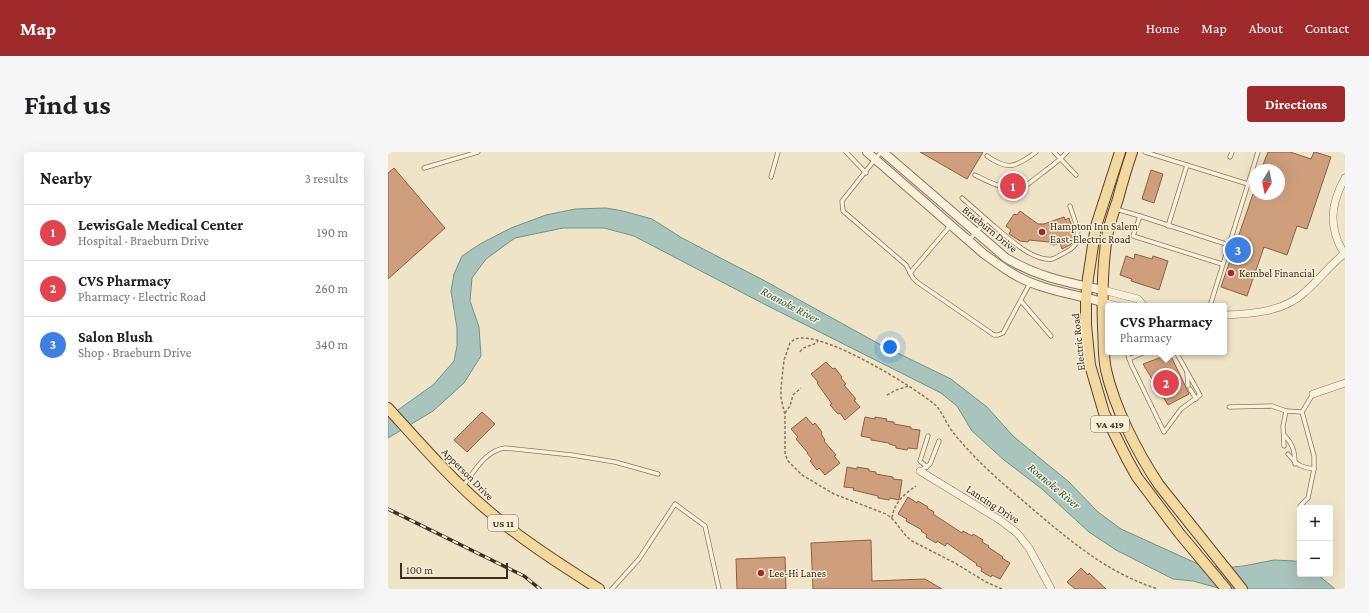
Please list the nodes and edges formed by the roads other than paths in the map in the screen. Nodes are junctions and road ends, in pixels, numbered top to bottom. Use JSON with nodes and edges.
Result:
{"nodes":[{"id":1,"x":478,"y":152,"type":"edge"},
{"id":2,"x":778,"y":152,"type":"edge"},
{"id":3,"x":846,"y":152,"type":"edge"},
{"id":4,"x":867,"y":152,"type":"edge"},
{"id":5,"x":882,"y":152,"type":"edge"},
{"id":6,"x":1036,"y":152,"type":"edge"},
{"id":7,"x":1054,"y":152,"type":"edge"},
{"id":8,"x":1067,"y":152,"type":"edge"},
{"id":9,"x":1120,"y":152,"type":"edge"},
{"id":10,"x":1132,"y":152,"type":"edge"},
{"id":11,"x":1144,"y":152,"type":"edge"},
{"id":12,"x":1232,"y":152,"type":"edge"},
{"id":13,"x":1258,"y":152,"type":"edge"},
{"id":14,"x":1158,"y":154,"type":"edge"},
{"id":15,"x":987,"y":156,"type":"dead end"},
{"id":16,"x":1230,"y":157,"type":"dead end"},
{"id":17,"x":876,"y":159,"type":"junction"},
{"id":18,"x":1060,"y":159,"type":"junction"},
{"id":19,"x":1188,"y":165,"type":"junction"},
{"id":20,"x":424,"y":168,"type":"dead end"},
{"id":21,"x":866,"y":173,"type":"junction"},
{"id":22,"x":975,"y":175,"type":"dead end"},
{"id":23,"x":1076,"y":175,"type":"dead end"},
{"id":24,"x":771,"y":177,"type":"dead end"},
{"id":25,"x":1345,"y":178,"type":"edge"},
{"id":26,"x":1248,"y":184,"type":"junction"},
{"id":27,"x":962,"y":198,"type":"dead end"},
{"id":28,"x":941,"y":203,"type":"junction"},
{"id":29,"x":1070,"y":206,"type":"dead end"},
{"id":30,"x":1115,"y":208,"type":"junction"},
{"id":31,"x":934,"y":210,"type":"junction"},
{"id":32,"x":1140,"y":216,"type":"junction"},
{"id":33,"x":987,"y":220,"type":"junction"},
{"id":34,"x":951,"y":225,"type":"junction"},
{"id":35,"x":1168,"y":226,"type":"junction"},
{"id":36,"x":976,"y":233,"type":"junction"},
{"id":37,"x":969,"y":240,"type":"junction"},
{"id":38,"x":1228,"y":245,"type":"junction"},
{"id":39,"x":1345,"y":254,"type":"edge"},
{"id":40,"x":1006,"y":258,"type":"junction"},
{"id":41,"x":1222,"y":264,"type":"junction"},
{"id":42,"x":1001,"y":266,"type":"junction"},
{"id":43,"x":910,"y":273,"type":"junction"},
{"id":44,"x":1030,"y":282,"type":"junction"},
{"id":45,"x":1087,"y":286,"type":"junction"},
{"id":46,"x":1103,"y":290,"type":"junction"},
{"id":47,"x":1086,"y":298,"type":"junction"},
{"id":48,"x":1021,"y":301,"type":"junction"},
{"id":49,"x":1102,"y":302,"type":"junction"},
{"id":50,"x":1106,"y":303,"type":"edge"},
{"id":51,"x":1141,"y":303,"type":"edge"},
{"id":52,"x":1211,"y":303,"type":"edge"},
{"id":53,"x":1227,"y":315,"type":"edge"},
{"id":54,"x":1105,"y":321,"type":"edge"},
{"id":55,"x":1103,"y":325,"type":"junction"},
{"id":56,"x":1051,"y":336,"type":"dead end"},
{"id":57,"x":1105,"y":354,"type":"edge"},
{"id":58,"x":1105,"y":355,"type":"edge"},
{"id":59,"x":1128,"y":355,"type":"edge"},
{"id":60,"x":1138,"y":355,"type":"edge"},
{"id":61,"x":1178,"y":355,"type":"edge"},
{"id":62,"x":1129,"y":359,"type":"junction"},
{"id":63,"x":1186,"y":370,"type":"junction"},
{"id":64,"x":1345,"y":383,"type":"edge"},
{"id":65,"x":1313,"y":394,"type":"joint"},
{"id":66,"x":1196,"y":399,"type":"junction"},
{"id":67,"x":1229,"y":407,"type":"dead end"},
{"id":68,"x":388,"y":408,"type":"edge"},
{"id":69,"x":1286,"y":411,"type":"junction"},
{"id":70,"x":1302,"y":412,"type":"junction"},
{"id":71,"x":1284,"y":435,"type":"junction"},
{"id":72,"x":928,"y":436,"type":"dead end"},
{"id":73,"x":939,"y":441,"type":"dead end"},
{"id":74,"x":1284,"y":446,"type":"dead end"},
{"id":75,"x":1288,"y":454,"type":"dead end"},
{"id":76,"x":1295,"y":464,"type":"junction"},
{"id":77,"x":924,"y":469,"type":"junction"},
{"id":78,"x":1314,"y":469,"type":"junction"},
{"id":79,"x":658,"y":474,"type":"dead end"},
{"id":80,"x":462,"y":487,"type":"junction"},
{"id":81,"x":1301,"y":505,"type":"edge"},
{"id":82,"x":599,"y":589,"type":"edge"},
{"id":83,"x":612,"y":589,"type":"edge"},
{"id":84,"x":719,"y":589,"type":"edge"},
{"id":85,"x":1051,"y":589,"type":"edge"},
{"id":86,"x":1226,"y":589,"type":"edge"},
{"id":87,"x":1242,"y":589,"type":"edge"}],
"edges":[{"from":1,"to":20,"type":"lane"},
{"from":2,"to":24,"type":"lane"},
{"from":3,"to":21,"type":"lane"},
{"from":4,"to":17,"type":"street","name":"Braeburn Drive"},
{"from":5,"to":17,"type":"lane"},
{"from":5,"to":28,"type":"street","name":"Braeburn Drive"},
{"from":6,"to":15,"type":"lane"},
{"from":7,"to":18,"type":"lane"},
{"from":8,"to":18,"type":"lane"},
{"from":9,"to":45,"type":"main road","name":"Electric Road","number":"VA 419"},
{"from":10,"to":30,"type":"main road","number":"VA 419"},
{"from":11,"to":14,"type":"lane"},
{"from":12,"to":16,"type":"lane"},
{"from":13,"to":26,"type":"lane"},
{"from":14,"to":19,"type":"lane"},
{"from":17,"to":21,"type":"lane"},
{"from":17,"to":31,"type":"street","name":"Braeburn Drive"},
{"from":18,"to":22,"type":"lane"},
{"from":18,"to":23,"type":"lane"},
{"from":19,"to":26,"type":"lane"},
{"from":19,"to":35,"type":"lane"},
{"from":21,"to":43,"type":"lane"},
{"from":25,"to":39,"type":"street"},
{"from":26,"to":38,"type":"lane"},
{"from":27,"to":33,"type":"lane"},
{"from":28,"to":31,"type":"street"},
{"from":28,"to":36,"type":"street","name":"Braeburn Drive"},
{"from":29,"to":33,"type":"lane"},
{"from":30,"to":32,"type":"lane"},
{"from":30,"to":46,"type":"main road","number":"VA 419"},
{"from":31,"to":34,"type":"street","name":"Braeburn Drive"},
{"from":32,"to":35,"type":"lane"},
{"from":32,"to":41,"type":"lane"},
{"from":33,"to":36,"type":"lane"},
{"from":34,"to":37,"type":"street","name":"Braeburn Drive"},
{"from":34,"to":43,"type":"lane"},
{"from":35,"to":38,"type":"lane"},
{"from":36,"to":37,"type":"lane"},
{"from":36,"to":40,"type":"street","name":"Braeburn Drive"},
{"from":37,"to":42,"type":"street","name":"Braeburn Drive"},
{"from":38,"to":41,"type":"lane"},
{"from":39,"to":53,"type":"street"},
{"from":40,"to":42,"type":"street"},
{"from":40,"to":45,"type":"street","name":"Braeburn Drive"},
{"from":41,"to":52,"type":"lane"},
{"from":42,"to":44,"type":"street","name":"Braeburn Drive"},
{"from":43,"to":48,"type":"lane"},
{"from":44,"to":47,"type":"street","name":"Braeburn Drive"},
{"from":44,"to":48,"type":"lane"},
{"from":45,"to":46,"type":"street","name":"Braeburn Drive"},
{"from":45,"to":47,"type":"main road","name":"Electric Road","number":"VA 419"},
{"from":46,"to":49,"type":"main road","number":"VA 419"},
{"from":46,"to":51,"type":"street","name":"Braeburn Drive"},
{"from":47,"to":49,"type":"street","name":"Braeburn Drive"},
{"from":47,"to":86,"type":"main road","name":"Electric Road","number":"VA 419"},
{"from":48,"to":56,"type":"lane"},
{"from":49,"to":50,"type":"street","name":"Braeburn Drive"},
{"from":49,"to":55,"type":"main road","number":"VA 419"},
{"from":54,"to":55,"type":"main road"},
{"from":55,"to":57,"type":"main road","number":"VA 419"},
{"from":58,"to":87,"type":"main road","number":"VA 419"},
{"from":59,"to":62,"type":"lane"},
{"from":60,"to":62,"type":"lane"},
{"from":61,"to":63,"type":"lane"},
{"from":62,"to":66,"type":"lane"},
{"from":63,"to":66,"type":"lane"},
{"from":63,"to":66,"type":"lane"},
{"from":64,"to":65,"type":"street"},
{"from":65,"to":70,"type":"lane"},
{"from":67,"to":69,"type":"lane"},
{"from":68,"to":80,"type":"main road","name":"Apperson Drive","number":"US 11"},
{"from":69,"to":70,"type":"lane"},
{"from":69,"to":71,"type":"lane"},
{"from":70,"to":78,"type":"lane"},
{"from":71,"to":74,"type":"lane"},
{"from":71,"to":76,"type":"lane"},
{"from":72,"to":77,"type":"lane"},
{"from":73,"to":77,"type":"lane"},
{"from":75,"to":76,"type":"lane"},
{"from":76,"to":78,"type":"lane"},
{"from":77,"to":85,"type":"street","name":"Lancing Drive"},
{"from":78,"to":81,"type":"lane"},
{"from":79,"to":80,"type":"lane"},
{"from":80,"to":82,"type":"main road","name":"Apperson Drive","number":"US 11"},
{"from":83,"to":84,"type":"lane"}]}
